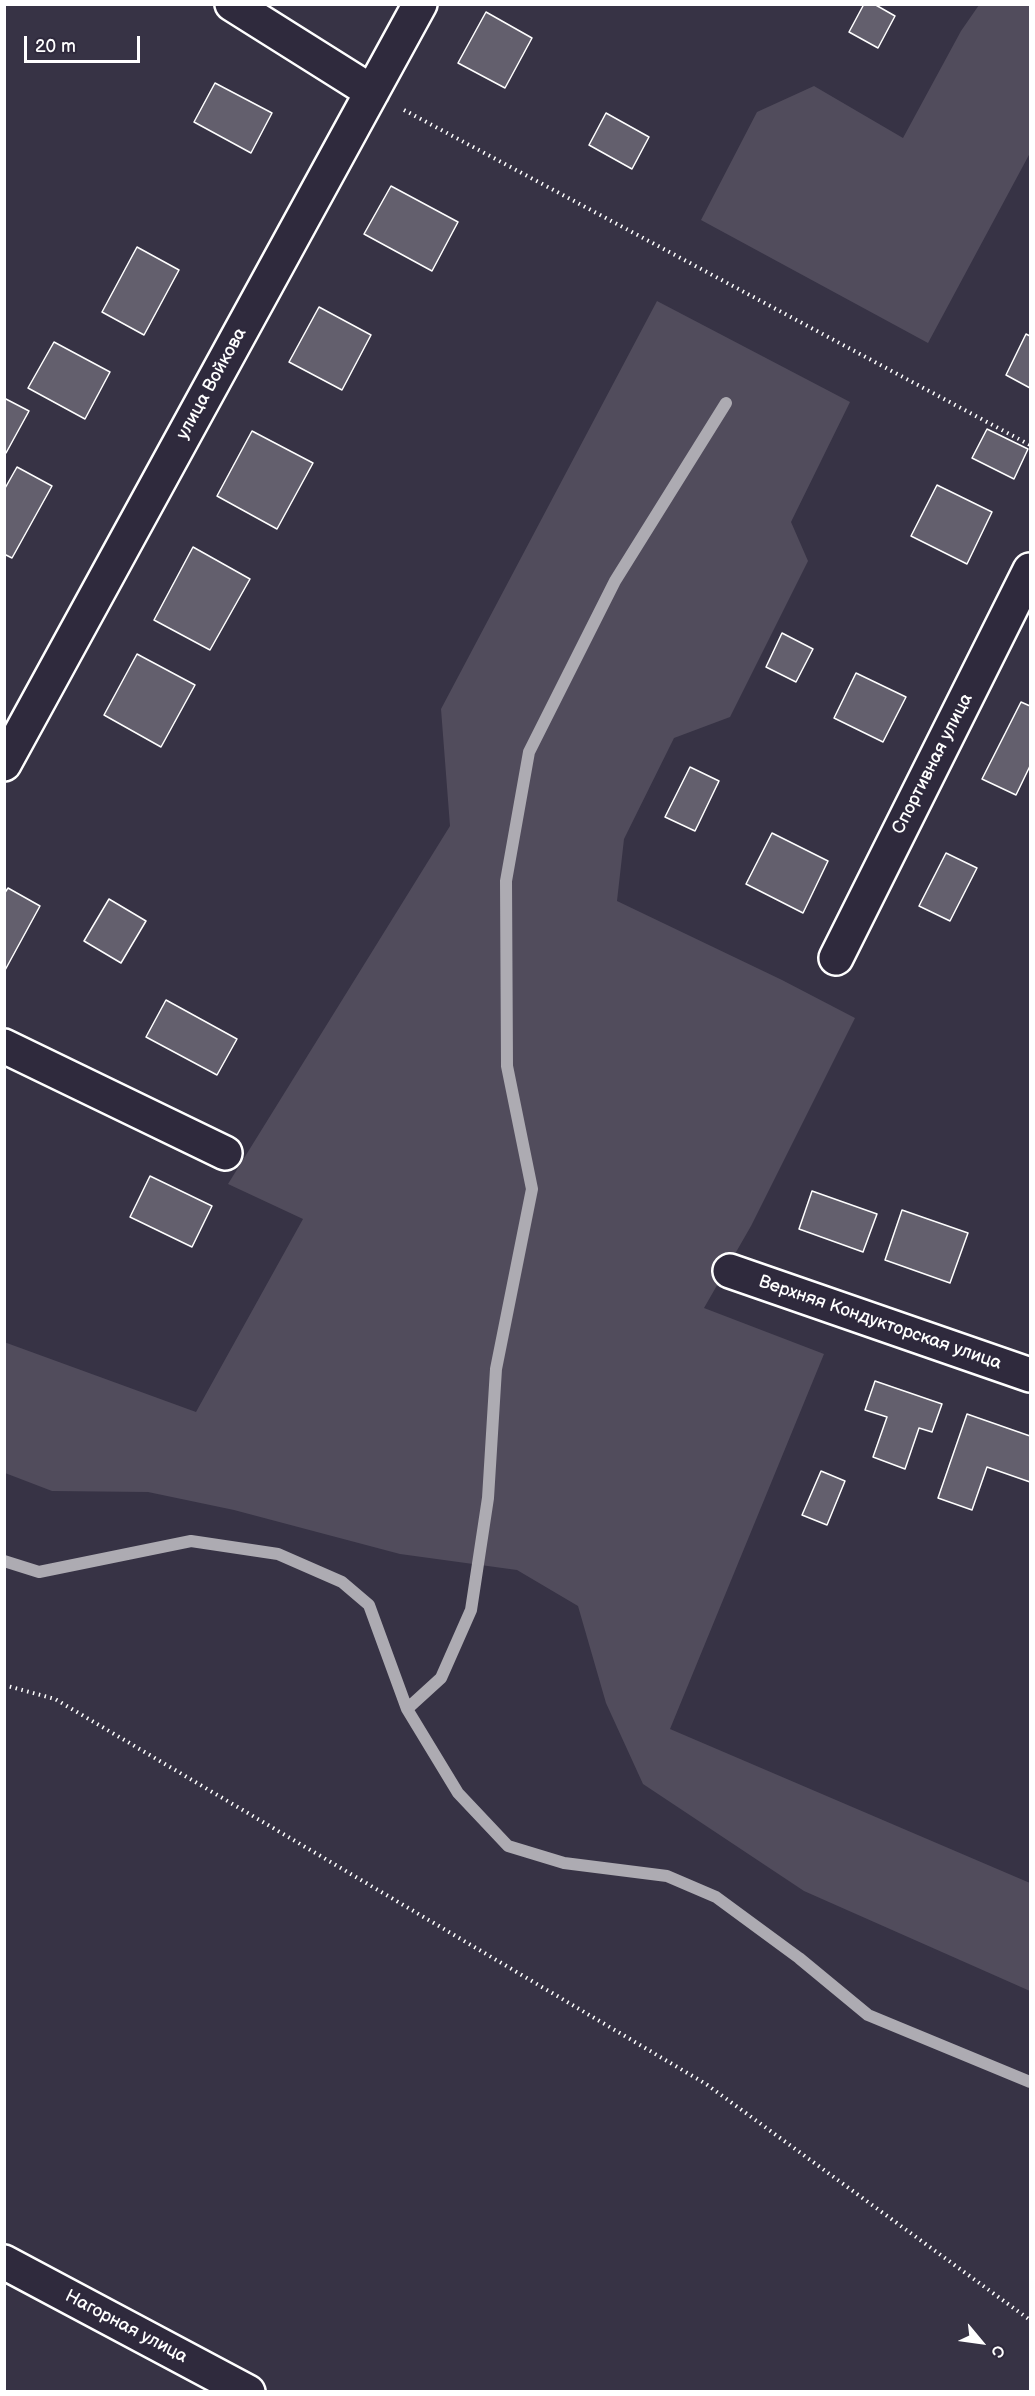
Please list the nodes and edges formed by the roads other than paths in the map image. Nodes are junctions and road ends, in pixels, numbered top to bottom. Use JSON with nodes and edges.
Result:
{"nodes":[{"id":1,"x":232,"y":4,"type":"edge"},
{"id":2,"x":420,"y":4,"type":"edge"},
{"id":3,"x":372,"y":92,"type":"junction"},
{"id":4,"x":1030,"y":570,"type":"edge"},
{"id":5,"x":4,"y":764,"type":"edge"},
{"id":6,"x":836,"y":958,"type":"dead end"},
{"id":7,"x":4,"y":1046,"type":"edge"},
{"id":8,"x":225,"y":1153,"type":"dead end"},
{"id":9,"x":730,"y":1271,"type":"dead end"},
{"id":10,"x":1030,"y":1375,"type":"edge"},
{"id":11,"x":4,"y":2262,"type":"edge"},
{"id":12,"x":248,"y":2391,"type":"edge"}],
"edges":[{"from":1,"to":3,"type":"street"},
{"from":2,"to":3,"type":"street","name":"улица Войкова"},
{"from":3,"to":5,"type":"street","name":"улица Войкова"},
{"from":4,"to":6,"type":"street","name":"Спортивная улица"},
{"from":7,"to":8,"type":"street"},
{"from":9,"to":10,"type":"street","name":"Верхняя Кондукторская улица"},
{"from":11,"to":12,"type":"street","name":"Нагорная улица"}]}
